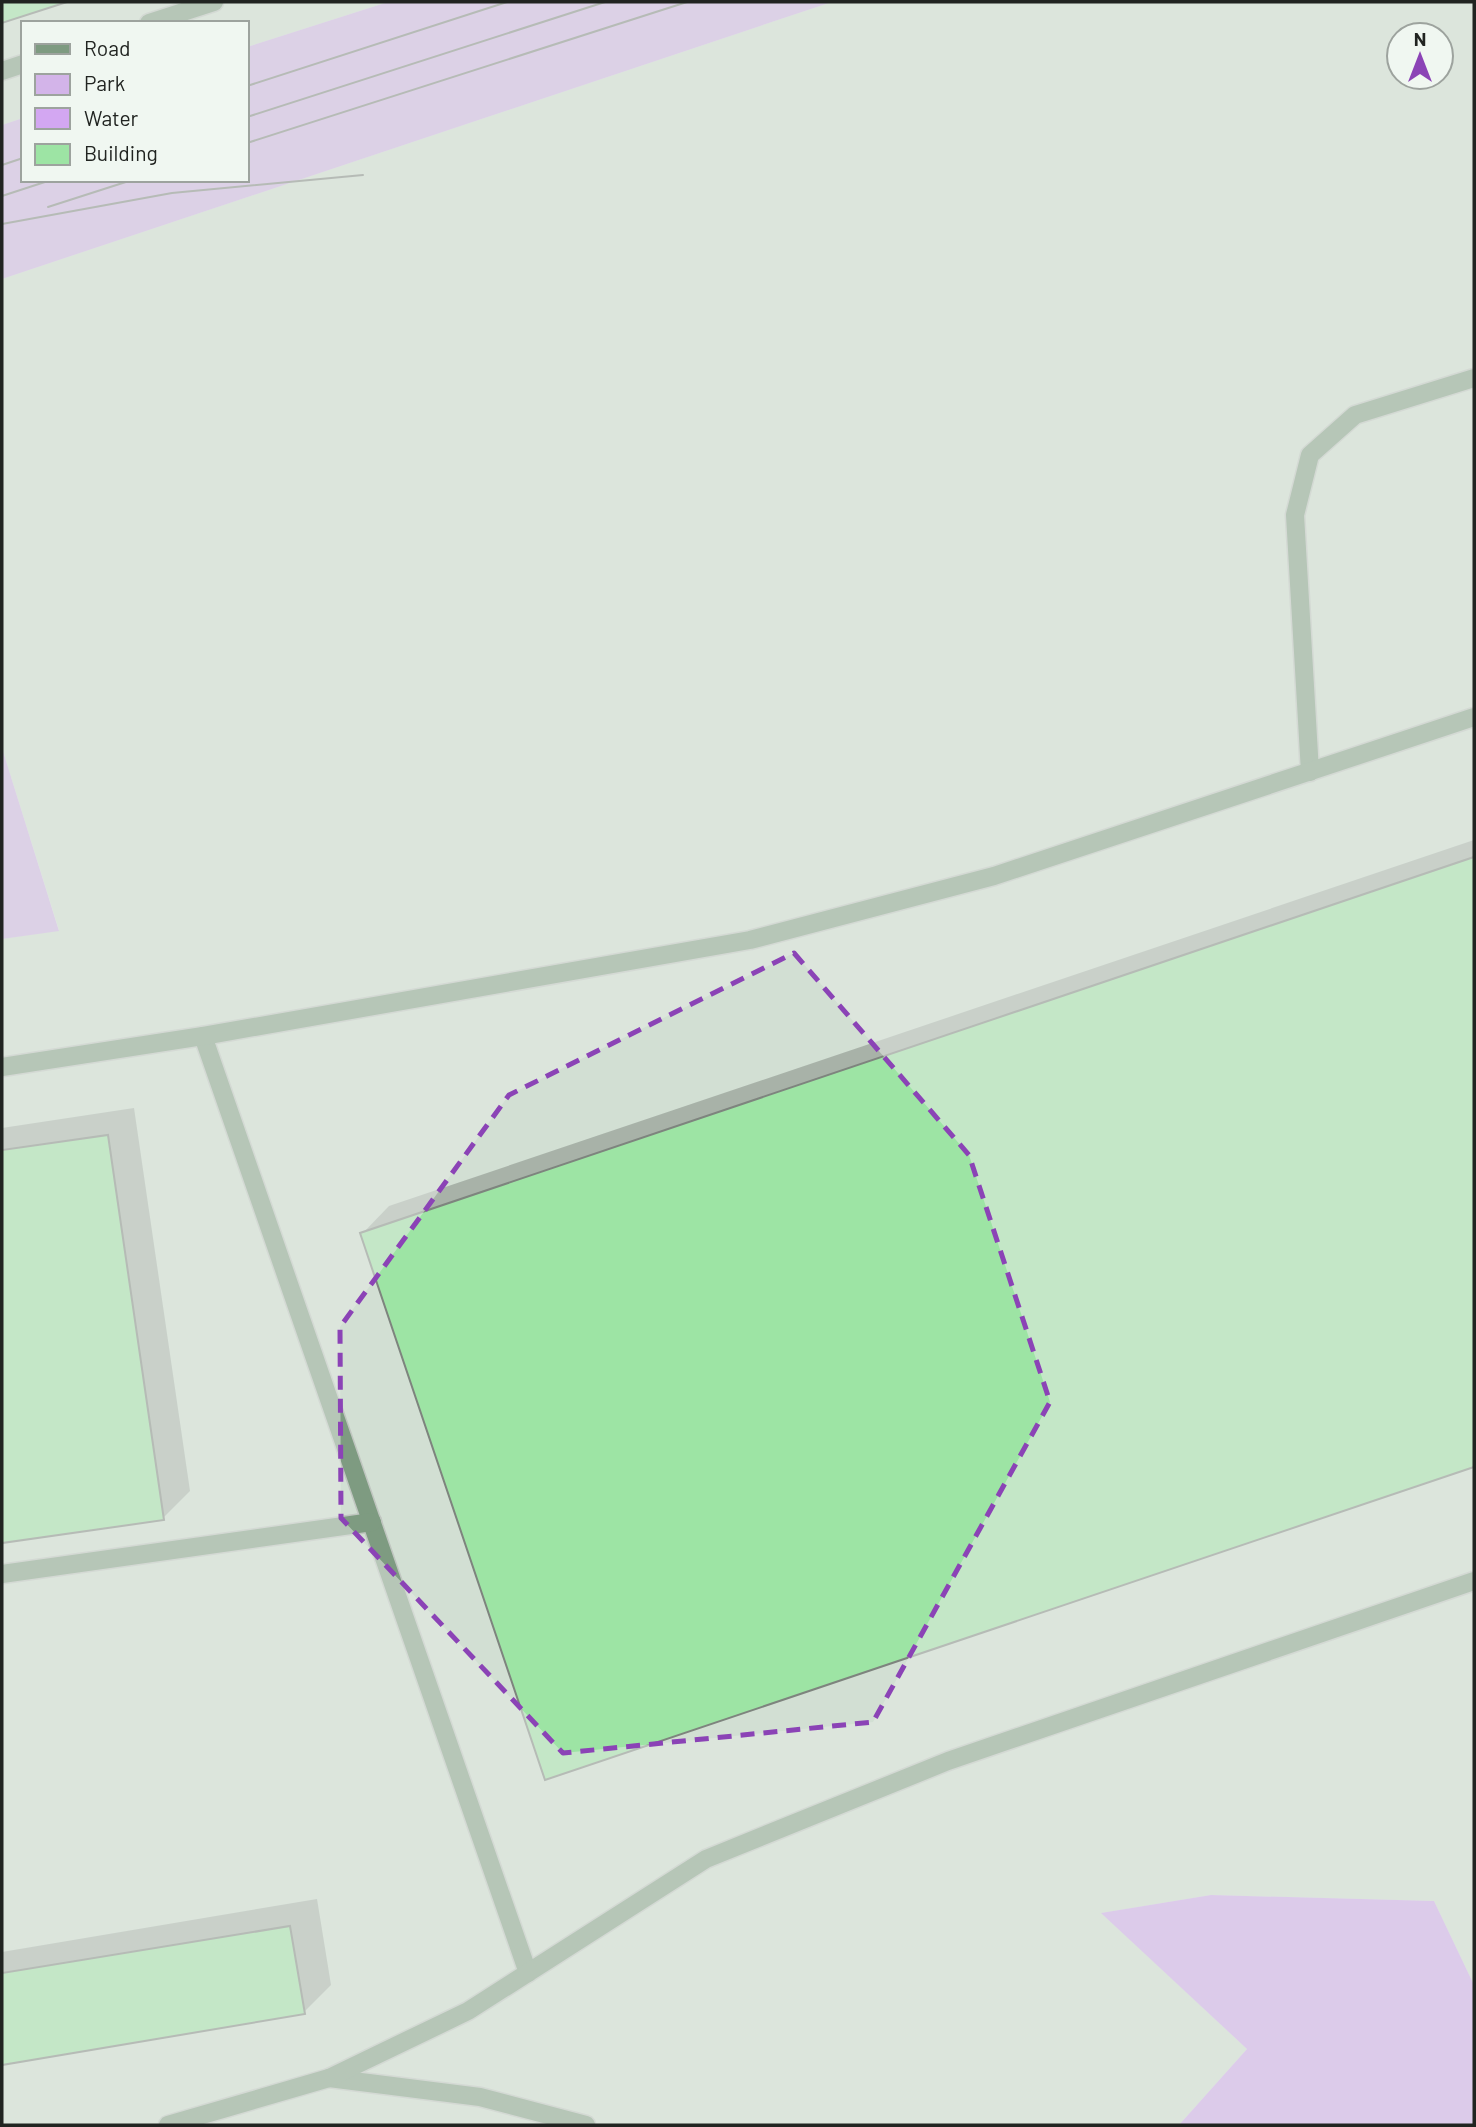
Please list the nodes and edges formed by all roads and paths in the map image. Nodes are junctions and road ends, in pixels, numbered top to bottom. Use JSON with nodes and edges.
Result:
{"nodes":[{"id":1,"x":214,"y":2,"type":"edge"},
{"id":2,"x":155,"y":21,"type":"edge"},
{"id":3,"x":21,"y":65,"type":"edge"},
{"id":4,"x":2,"y":71,"type":"edge"},
{"id":5,"x":1474,"y":378,"type":"edge"},
{"id":6,"x":1474,"y":718,"type":"edge"},
{"id":7,"x":1310,"y":772,"type":"junction"},
{"id":8,"x":203,"y":1036,"type":"junction"},
{"id":9,"x":2,"y":1067,"type":"edge"},
{"id":10,"x":372,"y":1522,"type":"junction"},
{"id":11,"x":2,"y":1574,"type":"edge"},
{"id":12,"x":1474,"y":1581,"type":"edge"},
{"id":13,"x":528,"y":1973,"type":"junction"},
{"id":14,"x":329,"y":2078,"type":"junction"},
{"id":15,"x":168,"y":2125,"type":"edge"},
{"id":16,"x":586,"y":2125,"type":"edge"}],
"edges":[{"from":1,"to":2,"type":"lane"},
{"from":3,"to":4,"type":"lane"},
{"from":5,"to":7,"type":"lane"},
{"from":6,"to":7,"type":"lane"},
{"from":7,"to":8,"type":"lane"},
{"from":8,"to":9,"type":"lane"},
{"from":8,"to":10,"type":"lane"},
{"from":10,"to":11,"type":"lane"},
{"from":10,"to":13,"type":"lane"},
{"from":12,"to":13,"type":"lane"},
{"from":13,"to":14,"type":"lane"},
{"from":14,"to":15,"type":"lane"},
{"from":14,"to":16,"type":"lane"}]}
